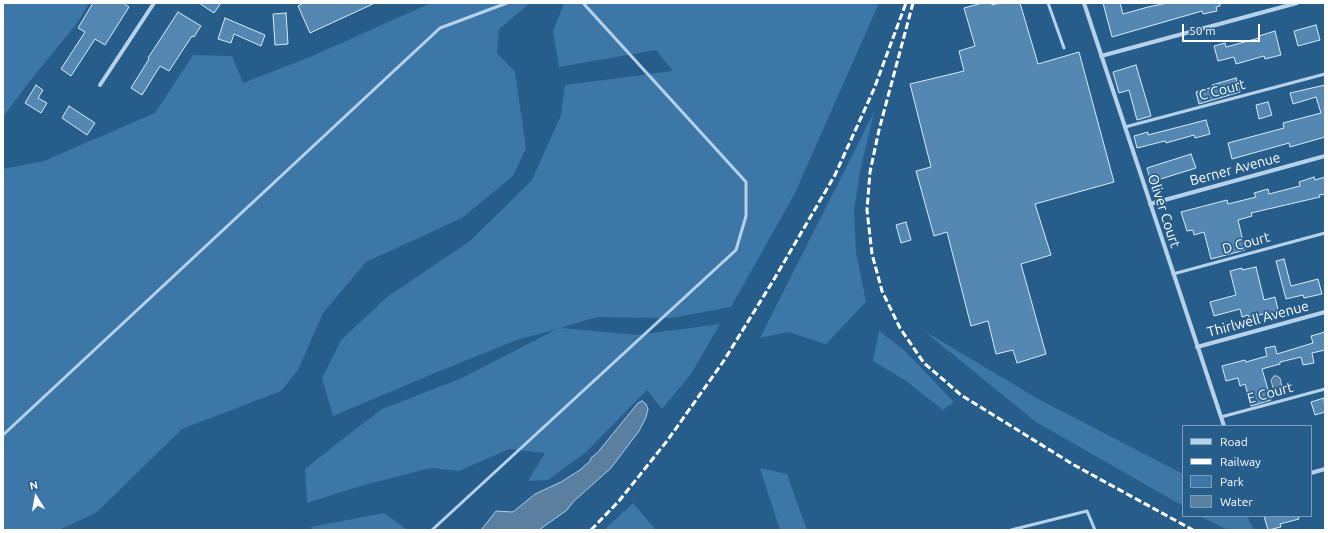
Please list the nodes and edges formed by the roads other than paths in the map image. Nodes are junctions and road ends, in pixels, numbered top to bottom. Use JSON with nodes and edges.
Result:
{"nodes":[{"id":1,"x":154,"y":3,"type":"edge"},
{"id":2,"x":507,"y":3,"type":"edge"},
{"id":3,"x":583,"y":3,"type":"edge"},
{"id":4,"x":1048,"y":3,"type":"edge"},
{"id":5,"x":1084,"y":3,"type":"edge"},
{"id":6,"x":1297,"y":3,"type":"edge"},
{"id":7,"x":1064,"y":48,"type":"dead end"},
{"id":8,"x":1101,"y":56,"type":"junction"},
{"id":9,"x":1325,"y":74,"type":"edge"},
{"id":10,"x":100,"y":85,"type":"dead end"},
{"id":11,"x":1125,"y":127,"type":"junction"},
{"id":12,"x":1325,"y":156,"type":"edge"},
{"id":13,"x":1150,"y":204,"type":"junction"},
{"id":14,"x":1325,"y":232,"type":"edge"},
{"id":15,"x":1173,"y":274,"type":"junction"},
{"id":16,"x":1325,"y":312,"type":"edge"},
{"id":17,"x":1197,"y":347,"type":"junction"},
{"id":18,"x":1325,"y":389,"type":"edge"},
{"id":19,"x":1221,"y":417,"type":"junction"},
{"id":20,"x":1224,"y":425,"type":"edge"},
{"id":21,"x":3,"y":435,"type":"edge"},
{"id":22,"x":1325,"y":470,"type":"edge"},
{"id":23,"x":1312,"y":473,"type":"edge"},
{"id":24,"x":432,"y":530,"type":"edge"},
{"id":25,"x":1011,"y":530,"type":"edge"},
{"id":26,"x":1095,"y":530,"type":"edge"}],
"edges":[{"from":1,"to":10,"type":"street"},
{"from":2,"to":21,"type":"lane"},
{"from":3,"to":24,"type":"lane"},
{"from":4,"to":7,"type":"lane"},
{"from":5,"to":8,"type":"street","name":"Oliver Court"},
{"from":6,"to":8,"type":"street"},
{"from":8,"to":11,"type":"street","name":"Oliver Court"},
{"from":9,"to":11,"type":"lane","name":"C Court"},
{"from":11,"to":13,"type":"street","name":"Oliver Court"},
{"from":12,"to":13,"type":"street","name":"Berner Avenue"},
{"from":13,"to":15,"type":"street","name":"Oliver Court"},
{"from":14,"to":15,"type":"lane","name":"D Court"},
{"from":15,"to":17,"type":"street","name":"Oliver Court"},
{"from":16,"to":17,"type":"street","name":"Thirlwell Avenue"},
{"from":17,"to":19,"type":"street","name":"Oliver Court"},
{"from":18,"to":19,"type":"lane","name":"E Court"},
{"from":19,"to":20,"type":"street","name":"Oliver Court"},
{"from":22,"to":23,"type":"street"},
{"from":25,"to":26,"type":"lane"}]}
